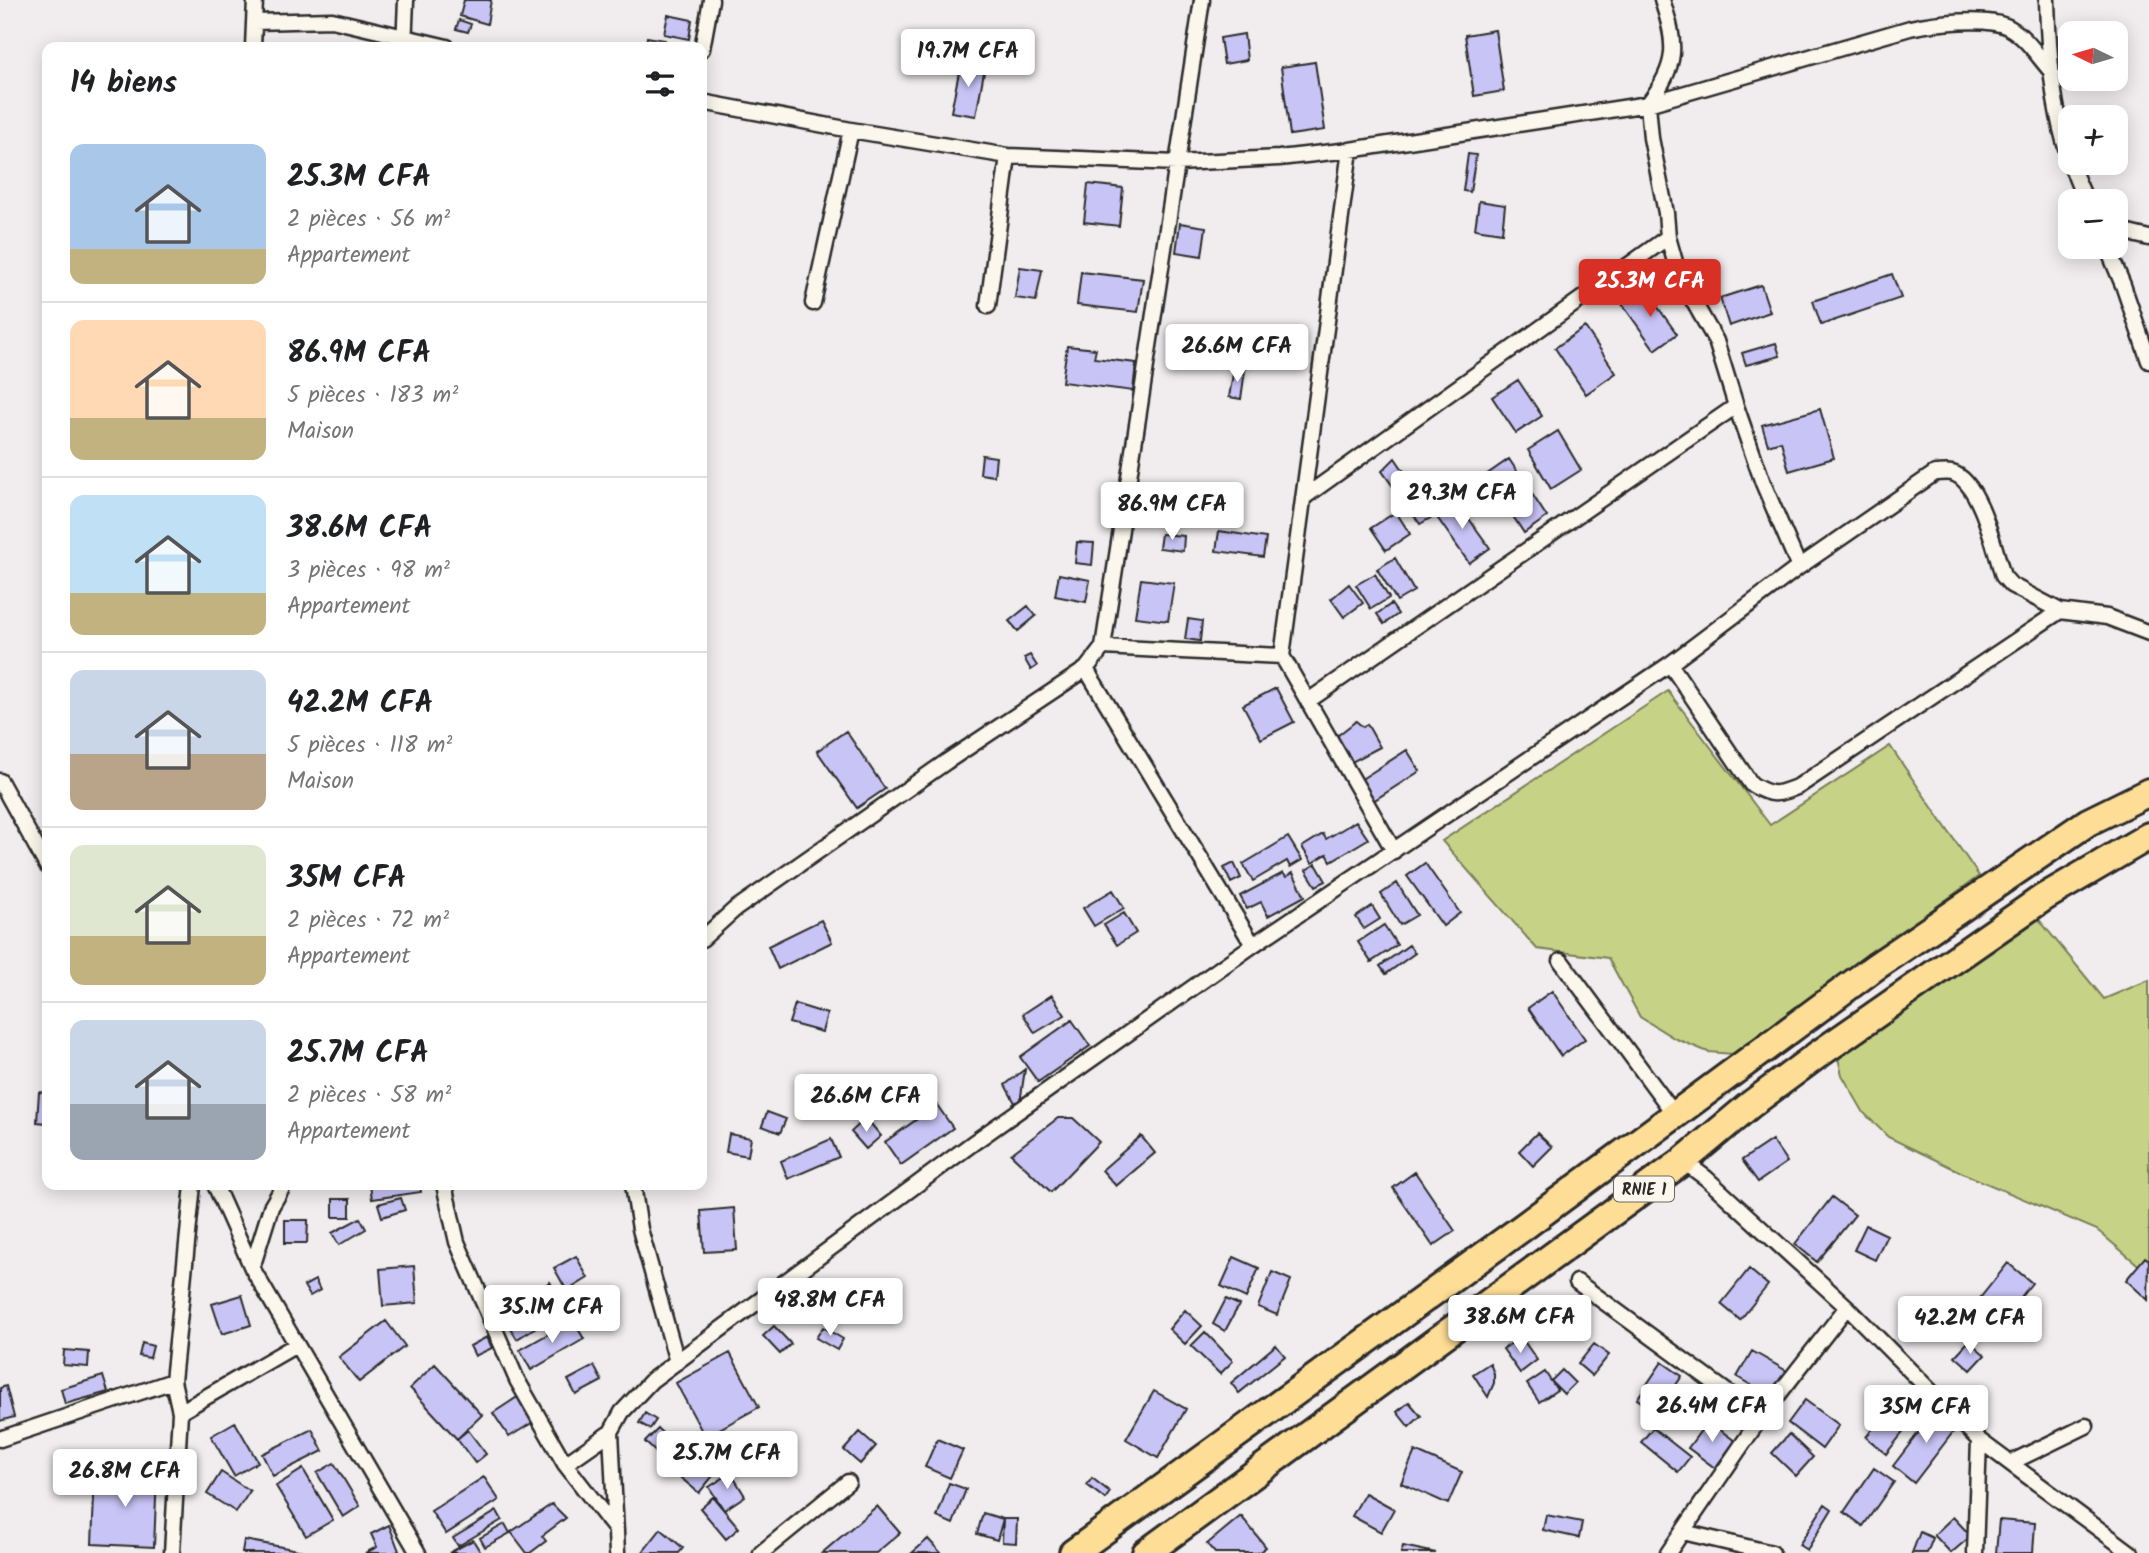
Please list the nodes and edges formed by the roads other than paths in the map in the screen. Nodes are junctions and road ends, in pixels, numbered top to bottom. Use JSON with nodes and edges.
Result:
{"nodes":[{"id":1,"x":255,"y":0,"type":"edge"},
{"id":2,"x":406,"y":0,"type":"edge"},
{"id":3,"x":711,"y":0,"type":"edge"},
{"id":4,"x":1202,"y":0,"type":"edge"},
{"id":5,"x":1662,"y":0,"type":"edge"},
{"id":6,"x":2046,"y":0,"type":"edge"},
{"id":7,"x":254,"y":22,"type":"junction"},
{"id":8,"x":253,"y":42,"type":"edge"},
{"id":9,"x":401,"y":42,"type":"edge"},
{"id":10,"x":404,"y":42,"type":"edge"},
{"id":11,"x":703,"y":42,"type":"edge"},
{"id":12,"x":2050,"y":70,"type":"junction"},
{"id":13,"x":707,"y":103,"type":"edge"},
{"id":14,"x":1648,"y":104,"type":"junction"},
{"id":15,"x":850,"y":130,"type":"junction"},
{"id":16,"x":1350,"y":150,"type":"junction"},
{"id":17,"x":1008,"y":156,"type":"junction"},
{"id":18,"x":1177,"y":163,"type":"junction"},
{"id":19,"x":2081,"y":189,"type":"edge"},
{"id":20,"x":2128,"y":233,"type":"edge"},
{"id":21,"x":1668,"y":237,"type":"junction"},
{"id":22,"x":2149,"y":238,"type":"edge"},
{"id":23,"x":2112,"y":259,"type":"edge"},
{"id":24,"x":813,"y":303,"type":"dead end"},
{"id":25,"x":988,"y":306,"type":"dead end"},
{"id":26,"x":2149,"y":361,"type":"edge"},
{"id":27,"x":1736,"y":406,"type":"junction"},
{"id":28,"x":1303,"y":498,"type":"junction"},
{"id":29,"x":1799,"y":567,"type":"junction"},
{"id":30,"x":2060,"y":611,"type":"junction"},
{"id":31,"x":2149,"y":633,"type":"edge"},
{"id":32,"x":1103,"y":647,"type":"junction"},
{"id":33,"x":1282,"y":656,"type":"junction"},
{"id":34,"x":1670,"y":664,"type":"junction"},
{"id":35,"x":1086,"y":669,"type":"junction"},
{"id":36,"x":1308,"y":701,"type":"junction"},
{"id":37,"x":0,"y":781,"type":"edge"},
{"id":38,"x":2149,"y":792,"type":"edge"},
{"id":39,"x":2149,"y":836,"type":"edge"},
{"id":40,"x":1394,"y":851,"type":"junction"},
{"id":41,"x":42,"y":857,"type":"edge"},
{"id":42,"x":707,"y":934,"type":"edge"},
{"id":43,"x":1253,"y":945,"type":"junction"},
{"id":44,"x":1561,"y":961,"type":"dead end"},
{"id":45,"x":1675,"y":1115,"type":"junction"},
{"id":46,"x":1683,"y":1161,"type":"junction"},
{"id":47,"x":192,"y":1190,"type":"edge"},
{"id":48,"x":217,"y":1190,"type":"edge"},
{"id":49,"x":281,"y":1190,"type":"edge"},
{"id":50,"x":445,"y":1190,"type":"edge"},
{"id":51,"x":634,"y":1190,"type":"edge"},
{"id":52,"x":252,"y":1268,"type":"junction"},
{"id":53,"x":1577,"y":1282,"type":"dead end"},
{"id":54,"x":1847,"y":1307,"type":"junction"},
{"id":55,"x":296,"y":1345,"type":"junction"},
{"id":56,"x":677,"y":1362,"type":"junction"},
{"id":57,"x":173,"y":1381,"type":"junction"},
{"id":58,"x":180,"y":1412,"type":"junction"},
{"id":59,"x":1761,"y":1417,"type":"junction"},
{"id":60,"x":2086,"y":1426,"type":"dead end"},
{"id":61,"x":611,"y":1432,"type":"junction"},
{"id":62,"x":0,"y":1439,"type":"edge"},
{"id":63,"x":1979,"y":1440,"type":"junction"},
{"id":64,"x":2010,"y":1463,"type":"junction"},
{"id":65,"x":565,"y":1464,"type":"junction"},
{"id":66,"x":848,"y":1482,"type":"dead end"},
{"id":67,"x":616,"y":1531,"type":"junction"},
{"id":68,"x":1683,"y":1532,"type":"junction"},
{"id":69,"x":172,"y":1553,"type":"edge"},
{"id":70,"x":418,"y":1553,"type":"edge"},
{"id":71,"x":617,"y":1553,"type":"edge"},
{"id":72,"x":761,"y":1553,"type":"edge"},
{"id":73,"x":1073,"y":1553,"type":"edge"},
{"id":74,"x":1146,"y":1553,"type":"edge"},
{"id":75,"x":1668,"y":1553,"type":"edge"},
{"id":76,"x":1772,"y":1553,"type":"edge"},
{"id":77,"x":1975,"y":1553,"type":"edge"},
{"id":78,"x":2131,"y":1553,"type":"edge"}],
"edges":[{"from":1,"to":7,"type":"street"},
{"from":2,"to":10,"type":"street"},
{"from":3,"to":11,"type":"street"},
{"from":4,"to":18,"type":"street"},
{"from":5,"to":14,"type":"street"},
{"from":6,"to":12,"type":"street"},
{"from":7,"to":8,"type":"street"},
{"from":7,"to":9,"type":"street"},
{"from":12,"to":14,"type":"street"},
{"from":12,"to":19,"type":"street"},
{"from":13,"to":15,"type":"street"},
{"from":14,"to":16,"type":"street"},
{"from":14,"to":21,"type":"street"},
{"from":15,"to":17,"type":"street"},
{"from":15,"to":24,"type":"street"},
{"from":16,"to":18,"type":"street"},
{"from":16,"to":28,"type":"street"},
{"from":17,"to":18,"type":"street"},
{"from":17,"to":25,"type":"street"},
{"from":18,"to":32,"type":"street"},
{"from":20,"to":22,"type":"street"},
{"from":21,"to":27,"type":"street"},
{"from":21,"to":28,"type":"street"},
{"from":23,"to":26,"type":"street"},
{"from":27,"to":29,"type":"street"},
{"from":27,"to":36,"type":"street"},
{"from":28,"to":33,"type":"street"},
{"from":29,"to":30,"type":"street"},
{"from":29,"to":34,"type":"street"},
{"from":30,"to":31,"type":"street"},
{"from":30,"to":34,"type":"street"},
{"from":32,"to":33,"type":"street"},
{"from":32,"to":35,"type":"street"},
{"from":33,"to":36,"type":"street"},
{"from":34,"to":40,"type":"street"},
{"from":35,"to":42,"type":"street"},
{"from":35,"to":43,"type":"street"},
{"from":36,"to":40,"type":"street"},
{"from":37,"to":41,"type":"street"},
{"from":38,"to":45,"type":"highway","number":"RNIE 1"},
{"from":39,"to":46,"type":"highway","number":"RNIE 1"},
{"from":40,"to":43,"type":"street"},
{"from":43,"to":56,"type":"street"},
{"from":44,"to":45,"type":"street"},
{"from":45,"to":73,"type":"highway","number":"RNIE 1"},
{"from":46,"to":54,"type":"street"},
{"from":46,"to":74,"type":"highway","number":"RNIE 1"},
{"from":47,"to":57,"type":"street"},
{"from":48,"to":52,"type":"street"},
{"from":49,"to":52,"type":"street"},
{"from":50,"to":65,"type":"street"},
{"from":51,"to":56,"type":"street"},
{"from":52,"to":55,"type":"street"},
{"from":53,"to":59,"type":"street"},
{"from":54,"to":59,"type":"street"},
{"from":54,"to":63,"type":"street"},
{"from":55,"to":58,"type":"street"},
{"from":55,"to":70,"type":"street"},
{"from":56,"to":61,"type":"street"},
{"from":57,"to":58,"type":"street"},
{"from":57,"to":62,"type":"street"},
{"from":58,"to":69,"type":"street"},
{"from":59,"to":68,"type":"street"},
{"from":60,"to":64,"type":"street"},
{"from":61,"to":65,"type":"street"},
{"from":61,"to":67,"type":"street"},
{"from":63,"to":64,"type":"street"},
{"from":63,"to":77,"type":"street"},
{"from":64,"to":78,"type":"street"},
{"from":65,"to":67,"type":"street"},
{"from":66,"to":72,"type":"street"},
{"from":67,"to":71,"type":"street"},
{"from":68,"to":75,"type":"street"},
{"from":68,"to":76,"type":"street"}]}
